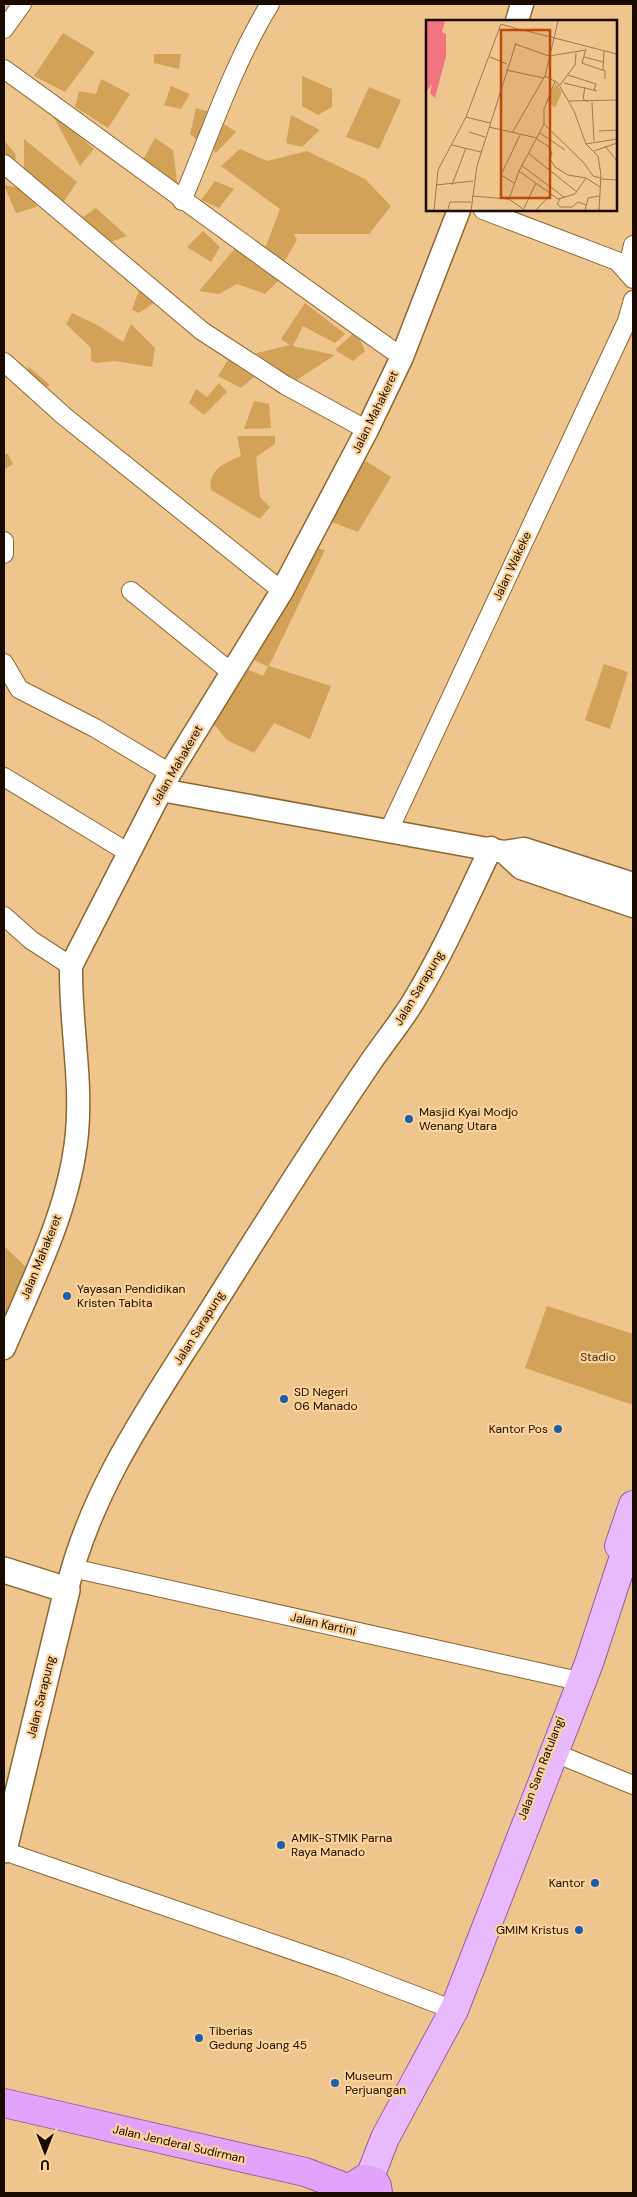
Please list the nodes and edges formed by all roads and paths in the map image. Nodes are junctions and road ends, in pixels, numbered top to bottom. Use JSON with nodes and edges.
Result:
{"nodes":[{"id":1,"x":22,"y":4,"type":"edge"},
{"id":2,"x":270,"y":4,"type":"edge"},
{"id":3,"x":522,"y":4,"type":"edge"},
{"id":4,"x":517,"y":20,"type":"edge"},
{"id":5,"x":4,"y":29,"type":"edge"},
{"id":6,"x":4,"y":69,"type":"edge"},
{"id":7,"x":4,"y":164,"type":"edge"},
{"id":8,"x":182,"y":201,"type":"junction"},
{"id":9,"x":459,"y":211,"type":"edge"},
{"id":10,"x":486,"y":211,"type":"edge"},
{"id":11,"x":633,"y":245,"type":"edge"},
{"id":12,"x":630,"y":275,"type":"edge"},
{"id":13,"x":633,"y":300,"type":"edge"},
{"id":14,"x":402,"y":357,"type":"junction"},
{"id":15,"x":4,"y":362,"type":"edge"},
{"id":16,"x":367,"y":430,"type":"junction"},
{"id":17,"x":4,"y":541,"type":"edge"},
{"id":18,"x":4,"y":554,"type":"edge"},
{"id":19,"x":131,"y":591,"type":"dead end"},
{"id":20,"x":282,"y":591,"type":"junction"},
{"id":21,"x":4,"y":663,"type":"edge"},
{"id":22,"x":232,"y":673,"type":"junction"},
{"id":23,"x":4,"y":777,"type":"edge"},
{"id":24,"x":166,"y":782,"type":"junction"},
{"id":25,"x":389,"y":830,"type":"junction"},
{"id":26,"x":498,"y":850,"type":"junction"},
{"id":27,"x":129,"y":854,"type":"junction"},
{"id":28,"x":633,"y":884,"type":"edge"},
{"id":29,"x":633,"y":906,"type":"edge"},
{"id":30,"x":4,"y":916,"type":"edge"},
{"id":31,"x":71,"y":966,"type":"junction"},
{"id":32,"x":4,"y":1348,"type":"edge"},
{"id":33,"x":633,"y":1505,"type":"edge"},
{"id":34,"x":633,"y":1529,"type":"edge"},
{"id":35,"x":4,"y":1570,"type":"edge"},
{"id":36,"x":70,"y":1579,"type":"junction"},
{"id":37,"x":574,"y":1680,"type":"junction"},
{"id":38,"x":555,"y":1752,"type":"junction"},
{"id":39,"x":633,"y":1785,"type":"edge"},
{"id":40,"x":4,"y":1850,"type":"edge"},
{"id":41,"x":445,"y":2018,"type":"junction"},
{"id":42,"x":4,"y":2103,"type":"edge"},
{"id":43,"x":370,"y":2190,"type":"edge"}],
"edges":[{"from":1,"to":5,"type":"street"},
{"from":2,"to":8,"type":"street"},
{"from":3,"to":4,"type":"street"},
{"from":6,"to":8,"type":"street"},
{"from":7,"to":16,"type":"street"},
{"from":8,"to":14,"type":"street"},
{"from":9,"to":14,"type":"street","name":"Jalan Mahakeret"},
{"from":10,"to":12,"type":"street"},
{"from":11,"to":12,"type":"street"},
{"from":13,"to":25,"type":"street","name":"Jalan Wakeke"},
{"from":14,"to":16,"type":"street","name":"Jalan Mahakeret"},
{"from":15,"to":20,"type":"street"},
{"from":16,"to":20,"type":"street","name":"Jalan Mahakeret"},
{"from":17,"to":18,"type":"street"},
{"from":19,"to":22,"type":"street"},
{"from":20,"to":22,"type":"street","name":"Jalan Mahakeret"},
{"from":21,"to":24,"type":"street"},
{"from":22,"to":24,"type":"street","name":"Jalan Mahakeret"},
{"from":23,"to":27,"type":"street"},
{"from":24,"to":25,"type":"street"},
{"from":24,"to":27,"type":"street","name":"Jalan Mahakeret"},
{"from":25,"to":26,"type":"street"},
{"from":26,"to":28,"type":"street"},
{"from":26,"to":29,"type":"street"},
{"from":26,"to":36,"type":"street","name":"Jalan Sarapung"},
{"from":27,"to":31,"type":"street","name":"Jalan Mahakeret"},
{"from":30,"to":31,"type":"street"},
{"from":31,"to":32,"type":"street","name":"Jalan Mahakeret"},
{"from":33,"to":37,"type":"main road","name":"Jalan Sam Ratulangi"},
{"from":34,"to":38,"type":"main road","name":"Jalan Sam Ratulangi"},
{"from":35,"to":36,"type":"main road"},
{"from":36,"to":37,"type":"street","name":"Jalan Kartini"},
{"from":36,"to":40,"type":"main road","name":"Jalan Sarapung"},
{"from":37,"to":41,"type":"main road","name":"Jalan Sam Ratulangi"},
{"from":38,"to":39,"type":"street"},
{"from":38,"to":41,"type":"main road","name":"Jalan Sam Ratulangi"},
{"from":40,"to":41,"type":"street"},
{"from":41,"to":43,"type":"main road","name":"Jalan Sam Ratulangi"},
{"from":42,"to":43,"type":"highway","name":"Jalan Jenderal Sudirman"}]}
